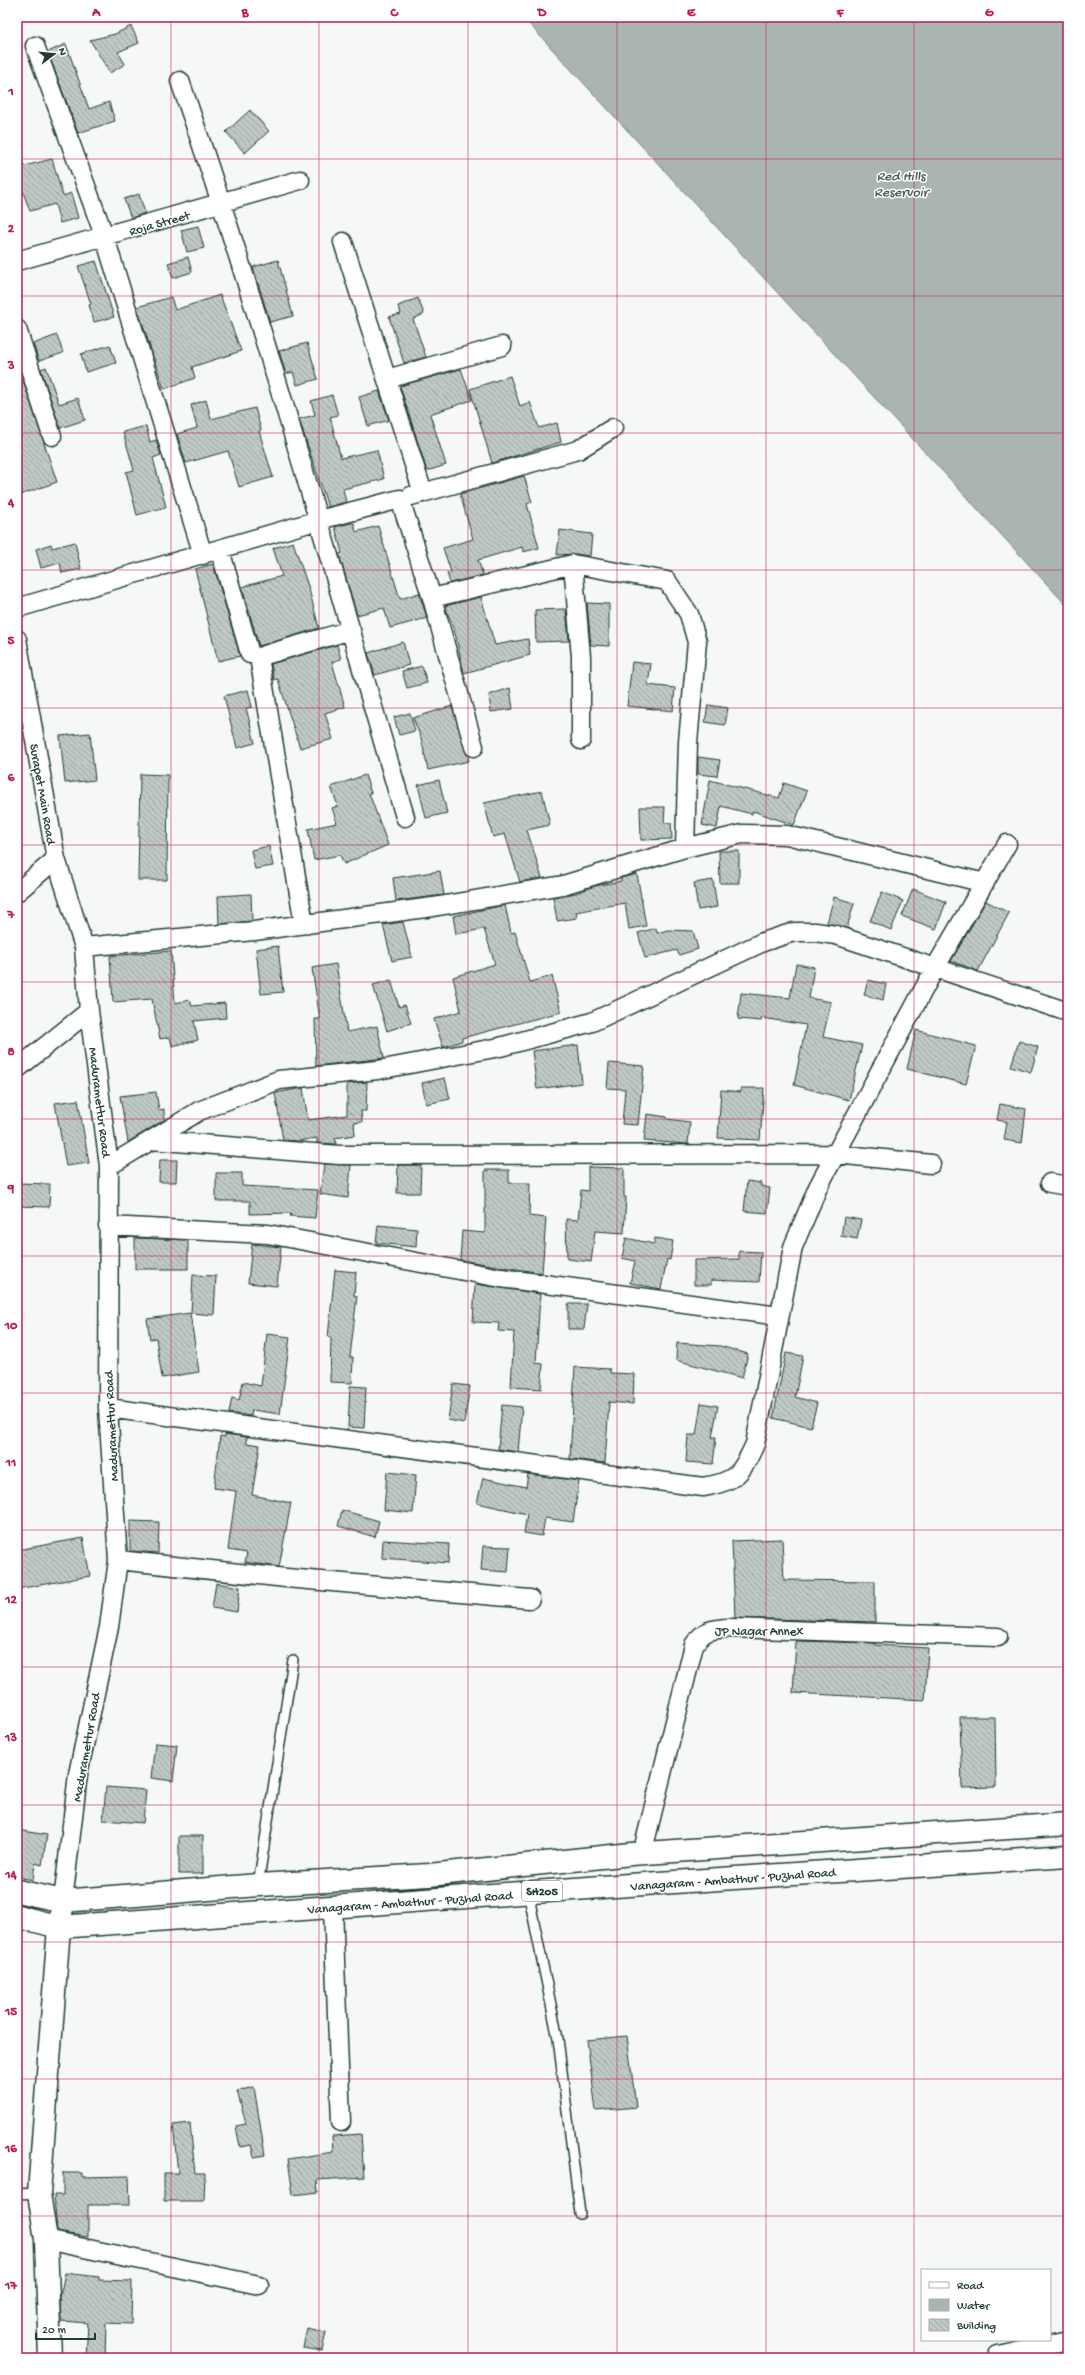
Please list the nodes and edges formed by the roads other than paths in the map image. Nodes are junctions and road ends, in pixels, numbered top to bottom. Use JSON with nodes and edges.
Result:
{"nodes":[{"id":1,"x":35,"y":46,"type":"dead end"},
{"id":2,"x":180,"y":81,"type":"dead end"},
{"id":3,"x":300,"y":180,"type":"dead end"},
{"id":4,"x":222,"y":203,"type":"junction"},
{"id":5,"x":105,"y":238,"type":"junction"},
{"id":6,"x":343,"y":242,"type":"dead end"},
{"id":7,"x":17,"y":261,"type":"edge"},
{"id":8,"x":17,"y":329,"type":"edge"},
{"id":9,"x":502,"y":346,"type":"dead end"},
{"id":10,"x":387,"y":379,"type":"junction"},
{"id":11,"x":613,"y":428,"type":"dead end"},
{"id":12,"x":52,"y":436,"type":"dead end"},
{"id":13,"x":423,"y":493,"type":"junction"},
{"id":14,"x":400,"y":499,"type":"junction"},
{"id":15,"x":319,"y":520,"type":"junction"},
{"id":16,"x":220,"y":550,"type":"junction"},
{"id":17,"x":203,"y":555,"type":"junction"},
{"id":18,"x":573,"y":564,"type":"junction"},
{"id":19,"x":432,"y":598,"type":"junction"},
{"id":20,"x":17,"y":608,"type":"edge"},
{"id":21,"x":351,"y":630,"type":"junction"},
{"id":22,"x":17,"y":639,"type":"edge"},
{"id":23,"x":250,"y":654,"type":"dead end"},
{"id":24,"x":581,"y":740,"type":"dead end"},
{"id":25,"x":474,"y":747,"type":"dead end"},
{"id":26,"x":405,"y":817,"type":"dead end"},
{"id":27,"x":1007,"y":844,"type":"dead end"},
{"id":28,"x":685,"y":848,"type":"junction"},
{"id":29,"x":56,"y":859,"type":"junction"},
{"id":30,"x":985,"y":883,"type":"junction"},
{"id":31,"x":17,"y":892,"type":"edge"},
{"id":32,"x":304,"y":924,"type":"junction"},
{"id":33,"x":84,"y":947,"type":"junction"},
{"id":34,"x":935,"y":968,"type":"junction"},
{"id":35,"x":89,"y":1011,"type":"junction"},
{"id":36,"x":1068,"y":1012,"type":"edge"},
{"id":37,"x":17,"y":1069,"type":"edge"},
{"id":38,"x":151,"y":1140,"type":"junction"},
{"id":39,"x":837,"y":1154,"type":"junction"},
{"id":40,"x":931,"y":1164,"type":"dead end"},
{"id":41,"x":109,"y":1166,"type":"junction"},
{"id":42,"x":1050,"y":1183,"type":"dead end"},
{"id":43,"x":1068,"y":1186,"type":"edge"},
{"id":44,"x":108,"y":1226,"type":"junction"},
{"id":45,"x":780,"y":1316,"type":"junction"},
{"id":46,"x":108,"y":1408,"type":"junction"},
{"id":47,"x":118,"y":1560,"type":"junction"},
{"id":48,"x":530,"y":1599,"type":"dead end"},
{"id":49,"x":998,"y":1637,"type":"dead end"},
{"id":50,"x":293,"y":1660,"type":"dead end"},
{"id":51,"x":1068,"y":1824,"type":"edge"},
{"id":52,"x":642,"y":1854,"type":"junction"},
{"id":53,"x":1068,"y":1856,"type":"edge"},
{"id":54,"x":258,"y":1885,"type":"junction"},
{"id":55,"x":17,"y":1891,"type":"edge"},
{"id":56,"x":528,"y":1892,"type":"junction"},
{"id":57,"x":63,"y":1902,"type":"junction"},
{"id":58,"x":333,"y":1907,"type":"junction"},
{"id":59,"x":17,"y":1916,"type":"edge"},
{"id":60,"x":59,"y":1927,"type":"junction"},
{"id":61,"x":341,"y":2122,"type":"dead end"},
{"id":62,"x":17,"y":2194,"type":"edge"},
{"id":63,"x":40,"y":2194,"type":"junction"},
{"id":64,"x":580,"y":2214,"type":"dead end"},
{"id":65,"x":46,"y":2240,"type":"junction"},
{"id":66,"x":259,"y":2285,"type":"dead end"},
{"id":67,"x":1068,"y":2340,"type":"edge"},
{"id":68,"x":50,"y":2358,"type":"edge"},
{"id":69,"x":998,"y":2358,"type":"edge"}],
"edges":[{"from":1,"to":5,"type":"street"},
{"from":2,"to":4,"type":"street"},
{"from":3,"to":4,"type":"street","name":"Roja Street"},
{"from":4,"to":5,"type":"street","name":"Roja Street"},
{"from":4,"to":15,"type":"street"},
{"from":5,"to":7,"type":"street","name":"Roja Street"},
{"from":5,"to":17,"type":"street"},
{"from":6,"to":10,"type":"street"},
{"from":8,"to":12,"type":"street"},
{"from":9,"to":10,"type":"street"},
{"from":10,"to":13,"type":"street"},
{"from":11,"to":13,"type":"street"},
{"from":13,"to":14,"type":"street"},
{"from":14,"to":15,"type":"street"},
{"from":14,"to":19,"type":"street"},
{"from":15,"to":16,"type":"street"},
{"from":15,"to":21,"type":"street"},
{"from":16,"to":17,"type":"street"},
{"from":16,"to":23,"type":"street"},
{"from":17,"to":20,"type":"street"},
{"from":18,"to":19,"type":"street"},
{"from":18,"to":24,"type":"street"},
{"from":18,"to":28,"type":"street"},
{"from":19,"to":25,"type":"street"},
{"from":21,"to":26,"type":"street"},
{"from":21,"to":32,"type":"street"},
{"from":22,"to":29,"type":"street","name":"Surapet Main Road"},
{"from":27,"to":30,"type":"street"},
{"from":28,"to":30,"type":"street"},
{"from":28,"to":32,"type":"street"},
{"from":29,"to":31,"type":"street"},
{"from":29,"to":33,"type":"street","name":"Surapet Main Road"},
{"from":30,"to":34,"type":"street"},
{"from":32,"to":33,"type":"street"},
{"from":33,"to":35,"type":"street","name":"Maduramettur Road"},
{"from":34,"to":36,"type":"street"},
{"from":34,"to":38,"type":"street"},
{"from":34,"to":39,"type":"street"},
{"from":35,"to":37,"type":"street"},
{"from":35,"to":41,"type":"street","name":"Maduramettur Road"},
{"from":38,"to":39,"type":"street"},
{"from":38,"to":41,"type":"street"},
{"from":39,"to":40,"type":"street"},
{"from":39,"to":45,"type":"street"},
{"from":41,"to":44,"type":"street","name":"Maduramettur Road"},
{"from":42,"to":43,"type":"street"},
{"from":44,"to":45,"type":"street"},
{"from":44,"to":46,"type":"street","name":"Maduramettur Road"},
{"from":45,"to":46,"type":"street"},
{"from":46,"to":47,"type":"street","name":"Maduramettur Road"},
{"from":47,"to":48,"type":"street"},
{"from":47,"to":57,"type":"street","name":"Maduramettur Road"},
{"from":49,"to":52,"type":"street","name":"JP Nagar Annex"},
{"from":50,"to":54,"type":"lane"},
{"from":51,"to":52,"type":"main road"},
{"from":52,"to":54,"type":"main road"},
{"from":53,"to":56,"type":"main road","name":"Vanagaram - Ambathur - Puzhal Road","number":"SH205"},
{"from":54,"to":57,"type":"main road"},
{"from":55,"to":57,"type":"main road"},
{"from":56,"to":58,"type":"main road","name":"Vanagaram - Ambathur - Puzhal Road","number":"SH205"},
{"from":56,"to":64,"type":"lane"},
{"from":57,"to":60,"type":"main road"},
{"from":58,"to":60,"type":"main road","name":"Vanagaram - Ambathur - Puzhal Road","number":"SH205"},
{"from":58,"to":61,"type":"street"},
{"from":59,"to":60,"type":"main road","name":"Vanagaram - Ambathur - Puzhal Road","number":"SH205"},
{"from":60,"to":63,"type":"main road"},
{"from":62,"to":63,"type":"lane"},
{"from":63,"to":65,"type":"main road"},
{"from":65,"to":66,"type":"street"},
{"from":65,"to":68,"type":"main road"},
{"from":67,"to":69,"type":"street"}]}
